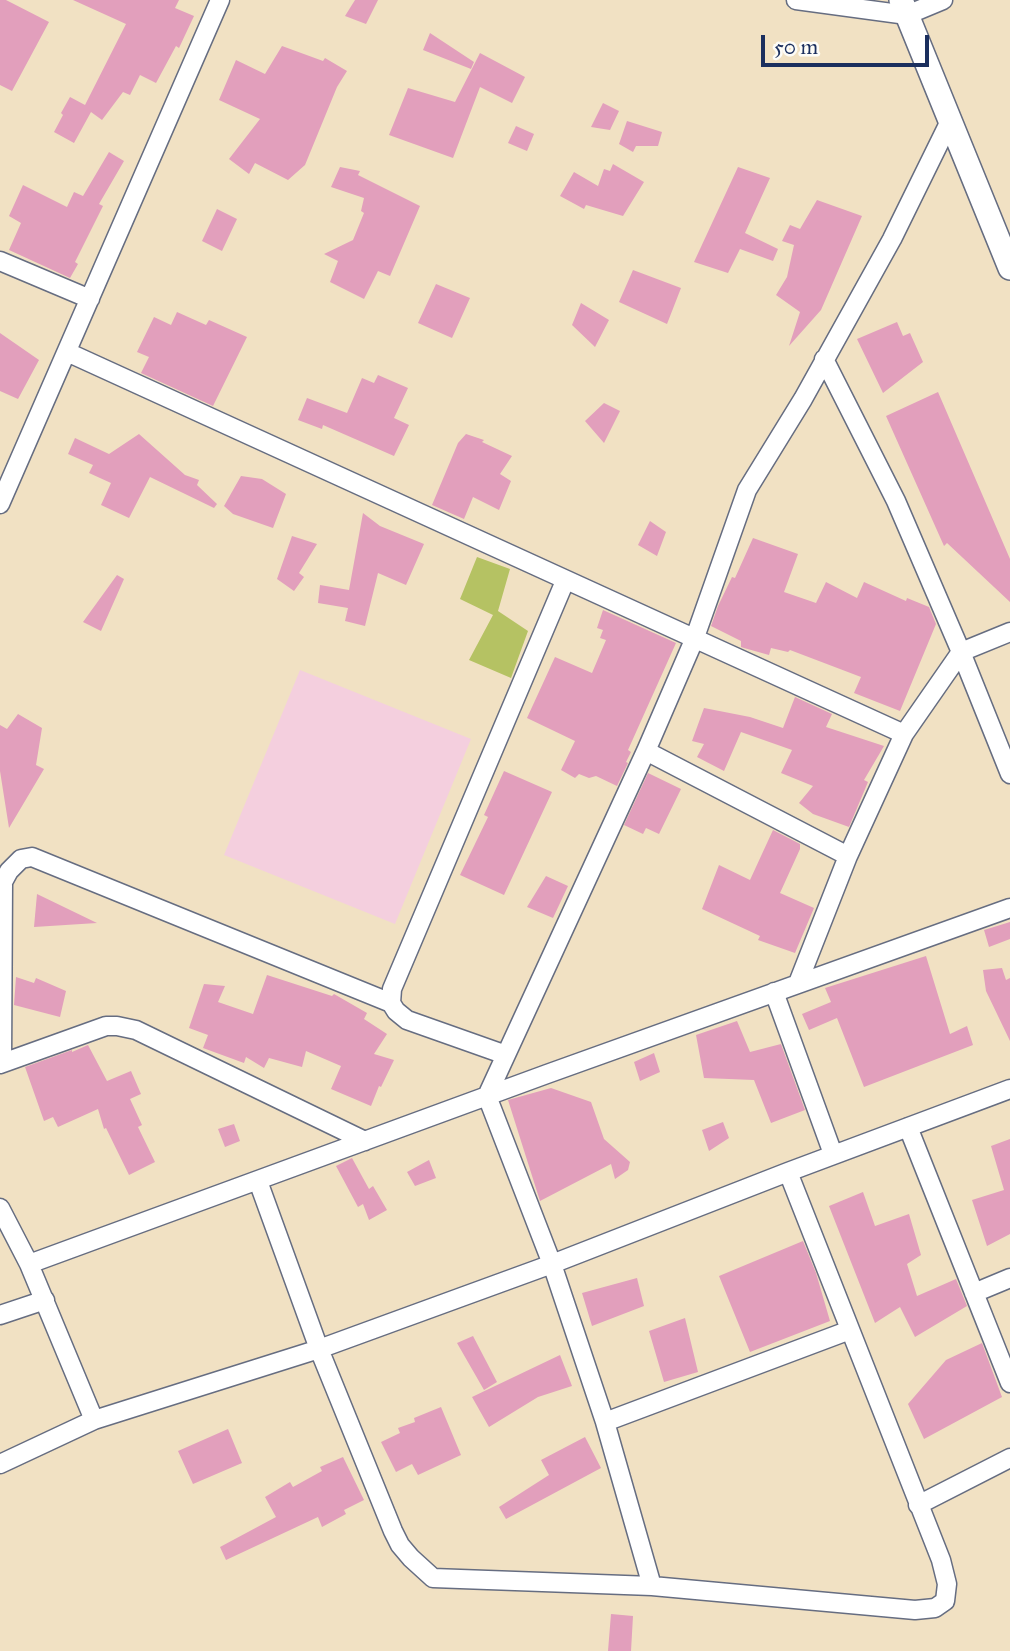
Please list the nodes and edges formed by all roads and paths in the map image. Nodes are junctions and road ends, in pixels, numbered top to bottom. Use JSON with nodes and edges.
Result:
{"nodes":[{"id":1,"x":220,"y":0,"type":"edge"},
{"id":2,"x":796,"y":0,"type":"edge"},
{"id":3,"x":943,"y":0,"type":"edge"},
{"id":4,"x":904,"y":7,"type":"edge"},
{"id":5,"x":950,"y":121,"type":"junction"},
{"id":6,"x":0,"y":261,"type":"edge"},
{"id":7,"x":1010,"y":268,"type":"edge"},
{"id":8,"x":90,"y":299,"type":"junction"},
{"id":9,"x":67,"y":352,"type":"junction"},
{"id":10,"x":824,"y":359,"type":"junction"},
{"id":11,"x":0,"y":504,"type":"edge"},
{"id":12,"x":565,"y":581,"type":"junction"},
{"id":13,"x":1010,"y":632,"type":"edge"},
{"id":14,"x":694,"y":640,"type":"junction"},
{"id":15,"x":961,"y":652,"type":"junction"},
{"id":16,"x":904,"y":734,"type":"junction"},
{"id":17,"x":646,"y":751,"type":"junction"},
{"id":18,"x":1010,"y":774,"type":"edge"},
{"id":19,"x":848,"y":856,"type":"junction"},
{"id":20,"x":1010,"y":908,"type":"edge"},
{"id":21,"x":798,"y":983,"type":"junction"},
{"id":22,"x":774,"y":992,"type":"junction"},
{"id":23,"x":391,"y":1003,"type":"junction"},
{"id":24,"x":506,"y":1055,"type":"junction"},
{"id":25,"x":1,"y":1064,"type":"edge"},
{"id":26,"x":1010,"y":1089,"type":"edge"},
{"id":27,"x":487,"y":1096,"type":"junction"},
{"id":28,"x":908,"y":1127,"type":"junction"},
{"id":29,"x":365,"y":1141,"type":"junction"},
{"id":30,"x":833,"y":1154,"type":"junction"},
{"id":31,"x":788,"y":1172,"type":"junction"},
{"id":32,"x":258,"y":1181,"type":"junction"},
{"id":33,"x":0,"y":1208,"type":"edge"},
{"id":34,"x":29,"y":1264,"type":"junction"},
{"id":35,"x":552,"y":1264,"type":"junction"},
{"id":36,"x":1010,"y":1278,"type":"edge"},
{"id":37,"x":974,"y":1293,"type":"junction"},
{"id":38,"x":45,"y":1300,"type":"junction"},
{"id":39,"x":0,"y":1315,"type":"edge"},
{"id":40,"x":850,"y":1330,"type":"junction"},
{"id":41,"x":319,"y":1349,"type":"junction"},
{"id":42,"x":1010,"y":1383,"type":"edge"},
{"id":43,"x":94,"y":1420,"type":"junction"},
{"id":44,"x":605,"y":1422,"type":"junction"},
{"id":45,"x":1010,"y":1458,"type":"edge"},
{"id":46,"x":0,"y":1464,"type":"edge"},
{"id":47,"x":918,"y":1505,"type":"junction"},
{"id":48,"x":652,"y":1586,"type":"junction"}],
"edges":[{"from":1,"to":8,"type":"street"},
{"from":2,"to":4,"type":"street"},
{"from":3,"to":4,"type":"street"},
{"from":4,"to":5,"type":"street"},
{"from":5,"to":7,"type":"street"},
{"from":5,"to":10,"type":"street"},
{"from":6,"to":8,"type":"street"},
{"from":8,"to":9,"type":"street"},
{"from":9,"to":11,"type":"street"},
{"from":9,"to":12,"type":"street"},
{"from":10,"to":14,"type":"street"},
{"from":10,"to":15,"type":"street"},
{"from":12,"to":14,"type":"street"},
{"from":12,"to":23,"type":"street"},
{"from":13,"to":15,"type":"street"},
{"from":14,"to":16,"type":"street"},
{"from":14,"to":17,"type":"street"},
{"from":15,"to":16,"type":"street"},
{"from":15,"to":18,"type":"street"},
{"from":16,"to":19,"type":"street"},
{"from":17,"to":19,"type":"street"},
{"from":17,"to":24,"type":"street"},
{"from":19,"to":21,"type":"street"},
{"from":20,"to":21,"type":"street"},
{"from":21,"to":22,"type":"street"},
{"from":22,"to":27,"type":"street"},
{"from":22,"to":30,"type":"street"},
{"from":23,"to":24,"type":"street"},
{"from":23,"to":25,"type":"street"},
{"from":24,"to":27,"type":"street"},
{"from":25,"to":29,"type":"street"},
{"from":26,"to":28,"type":"street"},
{"from":27,"to":29,"type":"street"},
{"from":27,"to":35,"type":"street"},
{"from":28,"to":30,"type":"street"},
{"from":28,"to":37,"type":"street"},
{"from":29,"to":32,"type":"street"},
{"from":30,"to":31,"type":"street"},
{"from":31,"to":35,"type":"street"},
{"from":31,"to":40,"type":"street"},
{"from":32,"to":34,"type":"street"},
{"from":32,"to":41,"type":"street"},
{"from":33,"to":34,"type":"street"},
{"from":34,"to":38,"type":"street"},
{"from":35,"to":41,"type":"street"},
{"from":35,"to":44,"type":"street"},
{"from":36,"to":37,"type":"street"},
{"from":37,"to":42,"type":"street"},
{"from":38,"to":39,"type":"street"},
{"from":38,"to":43,"type":"street"},
{"from":40,"to":44,"type":"street"},
{"from":40,"to":47,"type":"street"},
{"from":41,"to":43,"type":"street"},
{"from":41,"to":48,"type":"street"},
{"from":43,"to":46,"type":"street"},
{"from":44,"to":48,"type":"street"},
{"from":45,"to":47,"type":"street"},
{"from":47,"to":48,"type":"street"}]}
